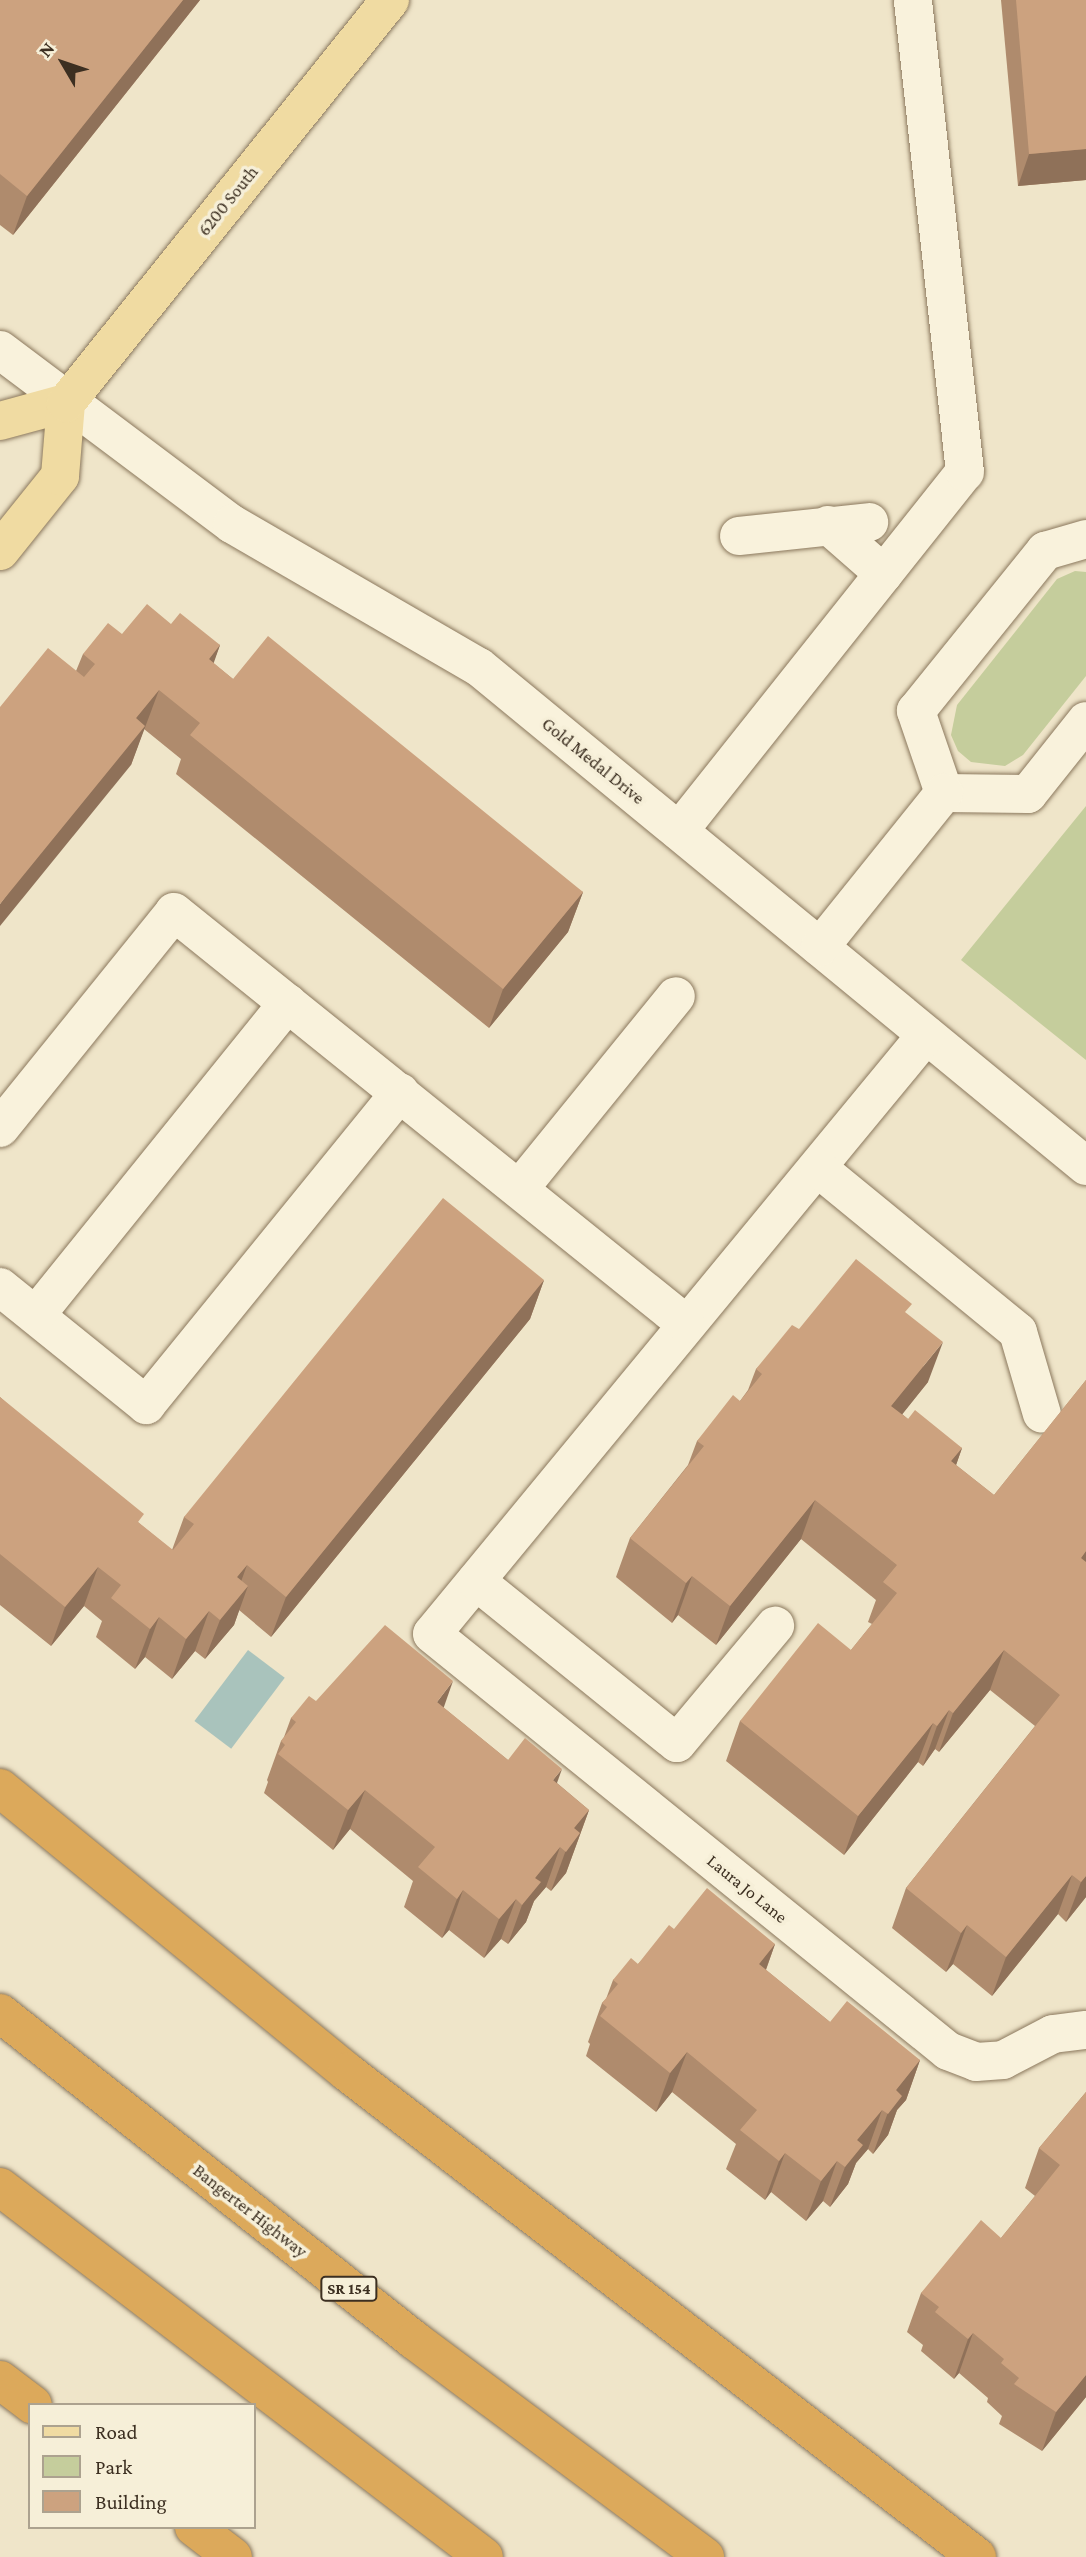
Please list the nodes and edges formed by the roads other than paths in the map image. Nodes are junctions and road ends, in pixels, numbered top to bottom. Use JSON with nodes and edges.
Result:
{"nodes":[{"id":1,"x":390,"y":0,"type":"edge"},
{"id":2,"x":913,"y":0,"type":"edge"},
{"id":3,"x":0,"y":350,"type":"edge"},
{"id":4,"x":66,"y":402,"type":"junction"},
{"id":5,"x":0,"y":421,"type":"edge"},
{"id":6,"x":869,"y":522,"type":"dead end"},
{"id":7,"x":828,"y":525,"type":"junction"},
{"id":8,"x":739,"y":536,"type":"dead end"},
{"id":9,"x":1086,"y":539,"type":"edge"},
{"id":10,"x":0,"y":551,"type":"edge"},
{"id":11,"x":884,"y":574,"type":"junction"},
{"id":12,"x":1086,"y":721,"type":"edge"},
{"id":13,"x":944,"y":793,"type":"junction"},
{"id":14,"x":679,"y":831,"type":"junction"},
{"id":15,"x":820,"y":947,"type":"junction"},
{"id":16,"x":676,"y":996,"type":"dead end"},
{"id":17,"x":288,"y":1003,"type":"junction"},
{"id":18,"x":926,"y":1035,"type":"junction"},
{"id":19,"x":400,"y":1092,"type":"junction"},
{"id":20,"x":0,"y":1128,"type":"edge"},
{"id":21,"x":1086,"y":1166,"type":"edge"},
{"id":22,"x":819,"y":1169,"type":"junction"},
{"id":23,"x":520,"y":1188,"type":"junction"},
{"id":24,"x":0,"y":1287,"type":"edge"},
{"id":25,"x":36,"y":1315,"type":"junction"},
{"id":26,"x":686,"y":1324,"type":"junction"},
{"id":27,"x":1042,"y":1414,"type":"dead end"},
{"id":28,"x":476,"y":1581,"type":"junction"},
{"id":29,"x":775,"y":1626,"type":"dead end"},
{"id":30,"x":0,"y":1788,"type":"edge"},
{"id":31,"x":0,"y":2013,"type":"edge"},
{"id":32,"x":1086,"y":2030,"type":"edge"},
{"id":33,"x":0,"y":2187,"type":"edge"},
{"id":34,"x":0,"y":2380,"type":"edge"},
{"id":35,"x":30,"y":2403,"type":"edge"},
{"id":36,"x":197,"y":2529,"type":"edge"},
{"id":37,"x":233,"y":2557,"type":"edge"},
{"id":38,"x":484,"y":2557,"type":"edge"},
{"id":39,"x":705,"y":2557,"type":"edge"},
{"id":40,"x":977,"y":2557,"type":"edge"}],
"edges":[{"from":1,"to":4,"type":"main road","name":"6200 South"},
{"from":2,"to":11,"type":"street"},
{"from":3,"to":4,"type":"street","name":"Gold Medal Drive"},
{"from":4,"to":5,"type":"main road"},
{"from":4,"to":10,"type":"main road"},
{"from":4,"to":14,"type":"street","name":"Gold Medal Drive"},
{"from":6,"to":7,"type":"street"},
{"from":7,"to":8,"type":"street"},
{"from":7,"to":11,"type":"street"},
{"from":9,"to":13,"type":"street"},
{"from":11,"to":14,"type":"street"},
{"from":12,"to":13,"type":"street"},
{"from":13,"to":15,"type":"street"},
{"from":14,"to":15,"type":"street","name":"Gold Medal Drive"},
{"from":15,"to":18,"type":"street","name":"Gold Medal Drive"},
{"from":16,"to":23,"type":"street"},
{"from":17,"to":19,"type":"street"},
{"from":17,"to":20,"type":"street"},
{"from":17,"to":25,"type":"street"},
{"from":18,"to":21,"type":"street","name":"Gold Medal Drive"},
{"from":18,"to":22,"type":"street"},
{"from":19,"to":23,"type":"street"},
{"from":19,"to":25,"type":"street"},
{"from":22,"to":26,"type":"street"},
{"from":22,"to":27,"type":"street"},
{"from":23,"to":26,"type":"street"},
{"from":24,"to":25,"type":"street"},
{"from":26,"to":28,"type":"street"},
{"from":28,"to":29,"type":"street"},
{"from":28,"to":32,"type":"street","name":"Laura Jo Lane"},
{"from":30,"to":40,"type":"highway"},
{"from":31,"to":39,"type":"highway","name":"Bangerter Highway","number":"SR 154"},
{"from":33,"to":38,"type":"highway"},
{"from":34,"to":35,"type":"highway"},
{"from":36,"to":37,"type":"highway"}]}
